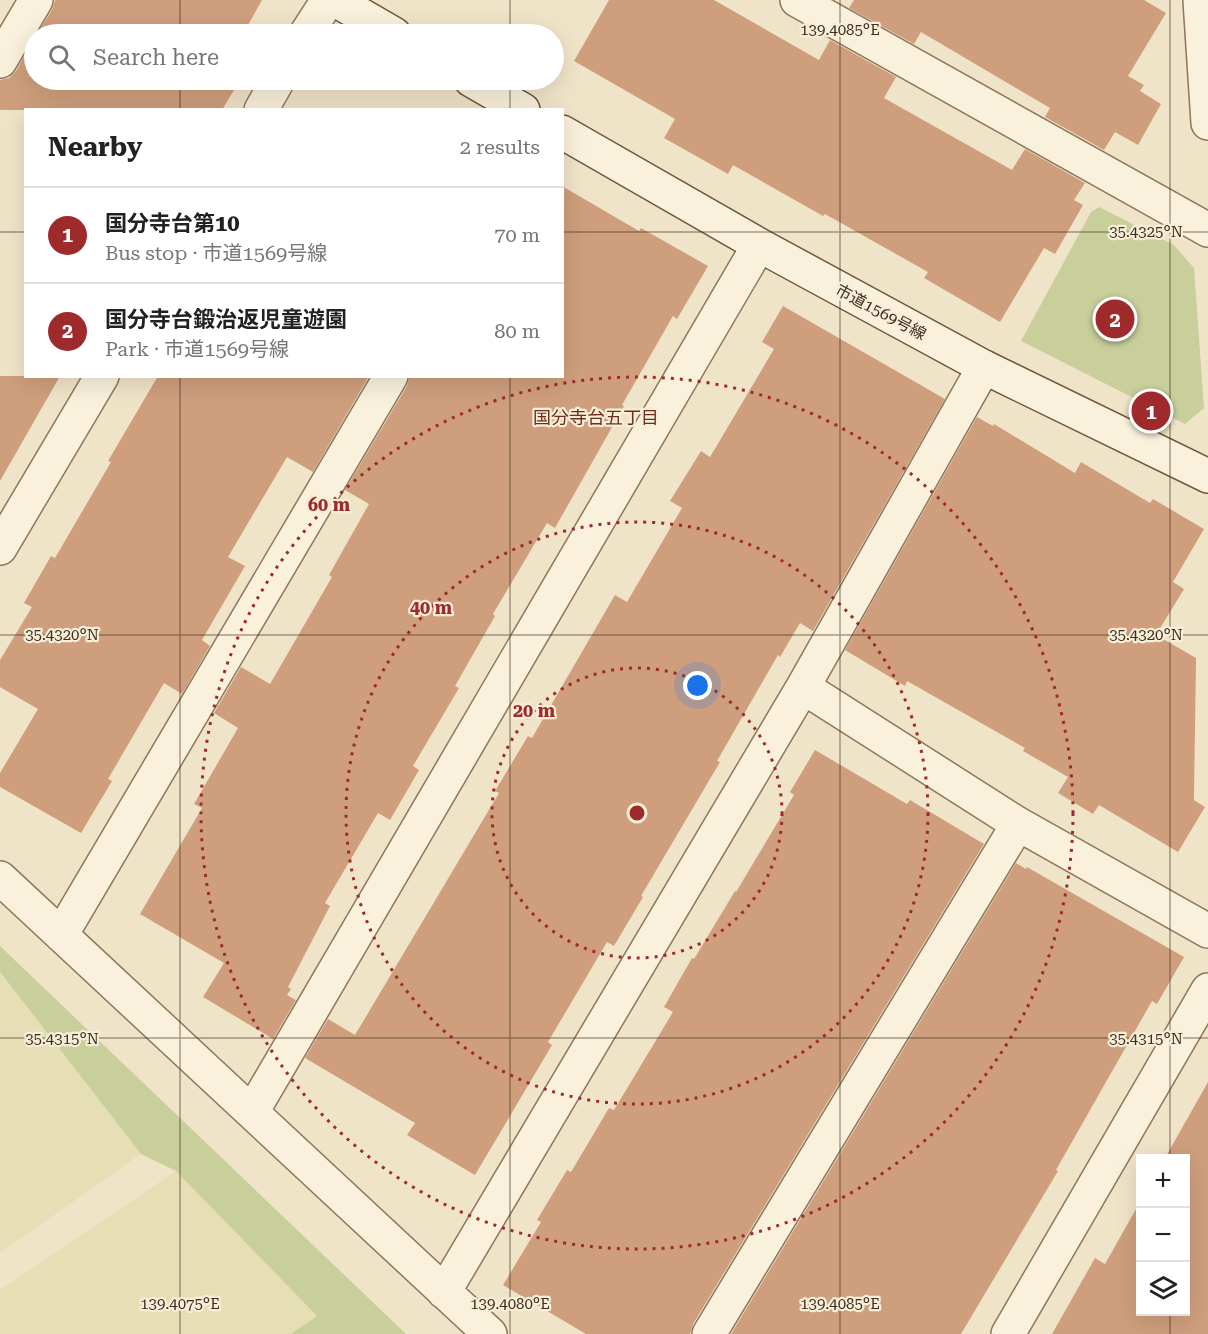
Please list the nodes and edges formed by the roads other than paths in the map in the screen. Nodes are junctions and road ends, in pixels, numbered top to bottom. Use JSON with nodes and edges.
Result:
{"nodes":[{"id":1,"x":36,"y":0,"type":"edge"},
{"id":2,"x":328,"y":0,"type":"edge"},
{"id":3,"x":335,"y":0,"type":"edge"},
{"id":4,"x":797,"y":0,"type":"edge"},
{"id":5,"x":1200,"y":0,"type":"edge"},
{"id":6,"x":312,"y":24,"type":"edge"},
{"id":7,"x":377,"y":24,"type":"edge"},
{"id":8,"x":0,"y":61,"type":"edge"},
{"id":9,"x":272,"y":90,"type":"edge"},
{"id":10,"x":488,"y":90,"type":"edge"},
{"id":11,"x":262,"y":108,"type":"edge"},
{"id":12,"x":520,"y":108,"type":"edge"},
{"id":13,"x":1208,"y":123,"type":"edge"},
{"id":14,"x":564,"y":133,"type":"edge"},
{"id":15,"x":1208,"y":230,"type":"edge"},
{"id":16,"x":759,"y":245,"type":"junction"},
{"id":17,"x":984,"y":367,"type":"junction"},
{"id":18,"x":101,"y":378,"type":"edge"},
{"id":19,"x":390,"y":378,"type":"edge"},
{"id":20,"x":1208,"y":476,"type":"edge"},
{"id":21,"x":0,"y":548,"type":"edge"},
{"id":22,"x":803,"y":687,"type":"junction"},
{"id":23,"x":1018,"y":824,"type":"junction"},
{"id":24,"x":0,"y":878,"type":"edge"},
{"id":25,"x":1208,"y":931,"type":"edge"},
{"id":26,"x":61,"y":935,"type":"junction"},
{"id":27,"x":1208,"y":990,"type":"edge"},
{"id":28,"x":252,"y":1113,"type":"junction"},
{"id":29,"x":444,"y":1292,"type":"junction"},
{"id":30,"x":490,"y":1334,"type":"edge"},
{"id":31,"x":709,"y":1334,"type":"edge"},
{"id":32,"x":1008,"y":1334,"type":"edge"}],
"edges":[{"from":1,"to":8,"type":"street"},
{"from":2,"to":6,"type":"street"},
{"from":3,"to":7,"type":"street"},
{"from":4,"to":15,"type":"street"},
{"from":5,"to":13,"type":"street"},
{"from":9,"to":11,"type":"street"},
{"from":10,"to":12,"type":"street"},
{"from":14,"to":16,"type":"street","name":"市道1569号線"},
{"from":16,"to":17,"type":"street","name":"市道1569号線"},
{"from":16,"to":28,"type":"street"},
{"from":17,"to":20,"type":"street","name":"市道1569号線"},
{"from":17,"to":22,"type":"street"},
{"from":18,"to":21,"type":"street"},
{"from":19,"to":26,"type":"street"},
{"from":22,"to":23,"type":"street"},
{"from":22,"to":29,"type":"street"},
{"from":23,"to":25,"type":"street"},
{"from":23,"to":31,"type":"street"},
{"from":24,"to":26,"type":"street"},
{"from":26,"to":28,"type":"street"},
{"from":27,"to":32,"type":"street"},
{"from":28,"to":29,"type":"street"},
{"from":29,"to":30,"type":"street"}]}
